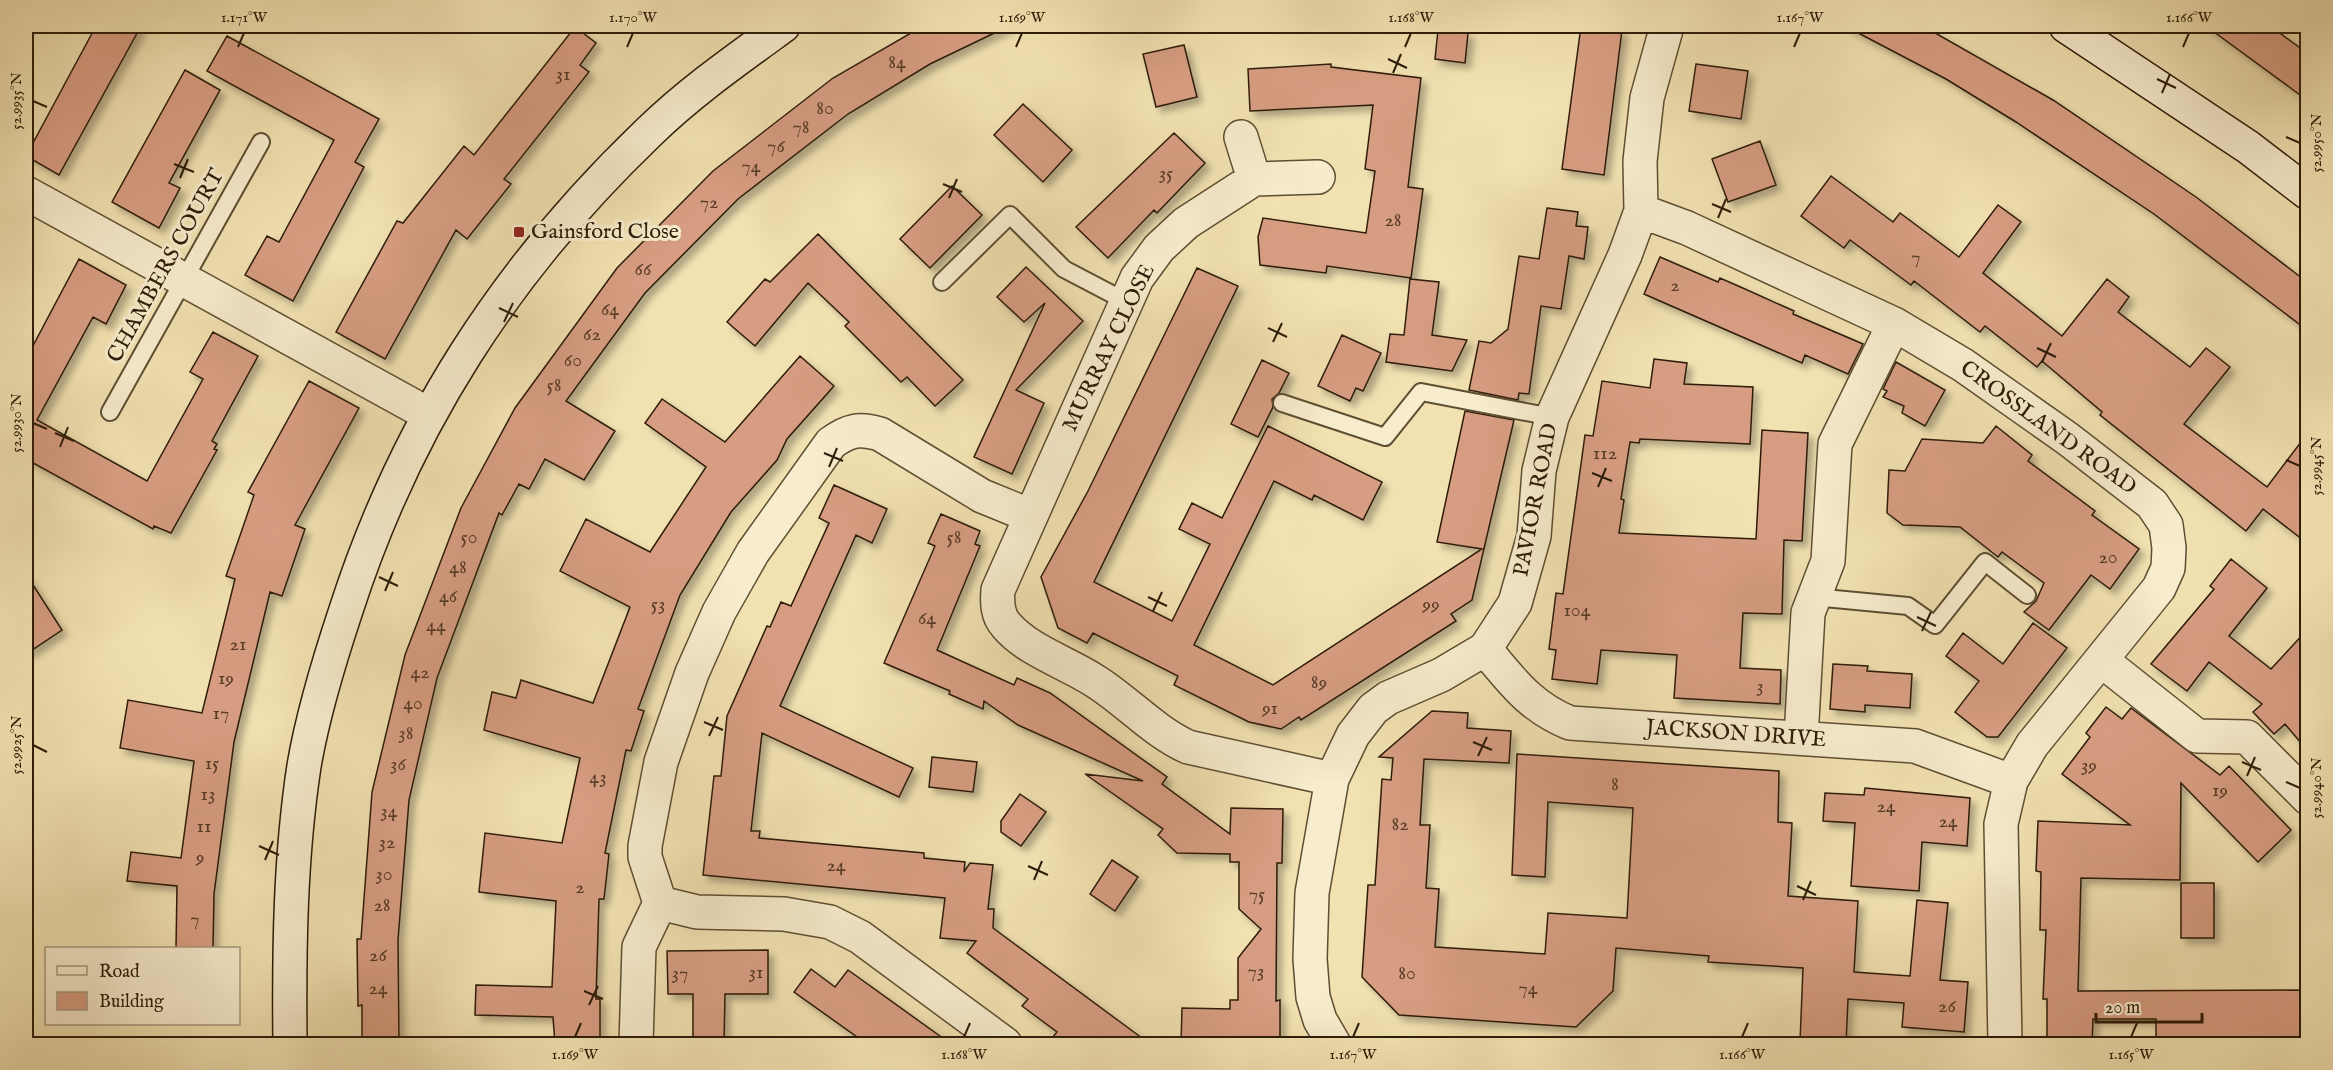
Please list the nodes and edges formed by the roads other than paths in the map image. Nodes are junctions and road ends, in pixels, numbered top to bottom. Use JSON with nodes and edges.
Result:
{"nodes":[{"id":1,"x":783,"y":26,"type":"edge"},
{"id":2,"x":1667,"y":26,"type":"edge"},
{"id":3,"x":2066,"y":26,"type":"edge"},
{"id":4,"x":1241,"y":137,"type":"dead end"},
{"id":5,"x":261,"y":142,"type":"dead end"},
{"id":6,"x":1318,"y":177,"type":"dead end"},
{"id":7,"x":1254,"y":179,"type":"junction"},
{"id":8,"x":26,"y":193,"type":"edge"},
{"id":9,"x":2307,"y":193,"type":"edge"},
{"id":10,"x":1641,"y":211,"type":"junction"},
{"id":11,"x":183,"y":280,"type":"junction"},
{"id":12,"x":942,"y":282,"type":"dead end"},
{"id":13,"x":1127,"y":302,"type":"junction"},
{"id":14,"x":1894,"y":324,"type":"junction"},
{"id":15,"x":1282,"y":403,"type":"dead end"},
{"id":16,"x":110,"y":412,"type":"dead end"},
{"id":17,"x":428,"y":414,"type":"junction"},
{"id":18,"x":1552,"y":417,"type":"junction"},
{"id":19,"x":1031,"y":516,"type":"junction"},
{"id":20,"x":2027,"y":595,"type":"dead end"},
{"id":21,"x":1814,"y":597,"type":"junction"},
{"id":22,"x":1485,"y":649,"type":"junction"},
{"id":23,"x":2101,"y":660,"type":"junction"},
{"id":24,"x":1801,"y":738,"type":"junction"},
{"id":25,"x":1332,"y":779,"type":"junction"},
{"id":26,"x":2011,"y":781,"type":"junction"},
{"id":27,"x":2307,"y":798,"type":"edge"},
{"id":28,"x":660,"y":903,"type":"junction"},
{"id":29,"x":290,"y":1044,"type":"edge"},
{"id":30,"x":636,"y":1044,"type":"edge"},
{"id":31,"x":1005,"y":1044,"type":"edge"},
{"id":32,"x":1334,"y":1044,"type":"edge"},
{"id":33,"x":2005,"y":1044,"type":"edge"}],
"edges":[{"from":1,"to":17,"type":"street"},
{"from":2,"to":10,"type":"street","name":"PAVIOR ROAD"},
{"from":3,"to":9,"type":"street"},
{"from":4,"to":7,"type":"street"},
{"from":5,"to":11,"type":"lane","name":"CHAMBERS COURT"},
{"from":6,"to":7,"type":"street"},
{"from":7,"to":13,"type":"street","name":"MURRAY CLOSE"},
{"from":8,"to":11,"type":"street"},
{"from":10,"to":14,"type":"street","name":"CROSSLAND ROAD"},
{"from":10,"to":18,"type":"street","name":"PAVIOR ROAD"},
{"from":11,"to":16,"type":"lane","name":"CHAMBERS COURT"},
{"from":11,"to":17,"type":"street"},
{"from":12,"to":13,"type":"lane"},
{"from":13,"to":19,"type":"street","name":"MURRAY CLOSE"},
{"from":14,"to":21,"type":"street"},
{"from":14,"to":23,"type":"street","name":"CROSSLAND ROAD"},
{"from":15,"to":18,"type":"lane"},
{"from":17,"to":29,"type":"street"},
{"from":18,"to":22,"type":"street","name":"PAVIOR ROAD"},
{"from":19,"to":25,"type":"street","name":"MURRAY CLOSE"},
{"from":19,"to":28,"type":"street"},
{"from":20,"to":21,"type":"lane"},
{"from":21,"to":24,"type":"street"},
{"from":22,"to":24,"type":"street","name":"JACKSON DRIVE"},
{"from":22,"to":25,"type":"street","name":"PAVIOR ROAD"},
{"from":23,"to":26,"type":"street","name":"CROSSLAND ROAD"},
{"from":23,"to":27,"type":"street"},
{"from":24,"to":26,"type":"street","name":"JACKSON DRIVE"},
{"from":25,"to":32,"type":"street","name":"PAVIOR ROAD"},
{"from":26,"to":33,"type":"street","name":"CROSSLAND ROAD"},
{"from":28,"to":30,"type":"street"},
{"from":28,"to":31,"type":"street"}]}
